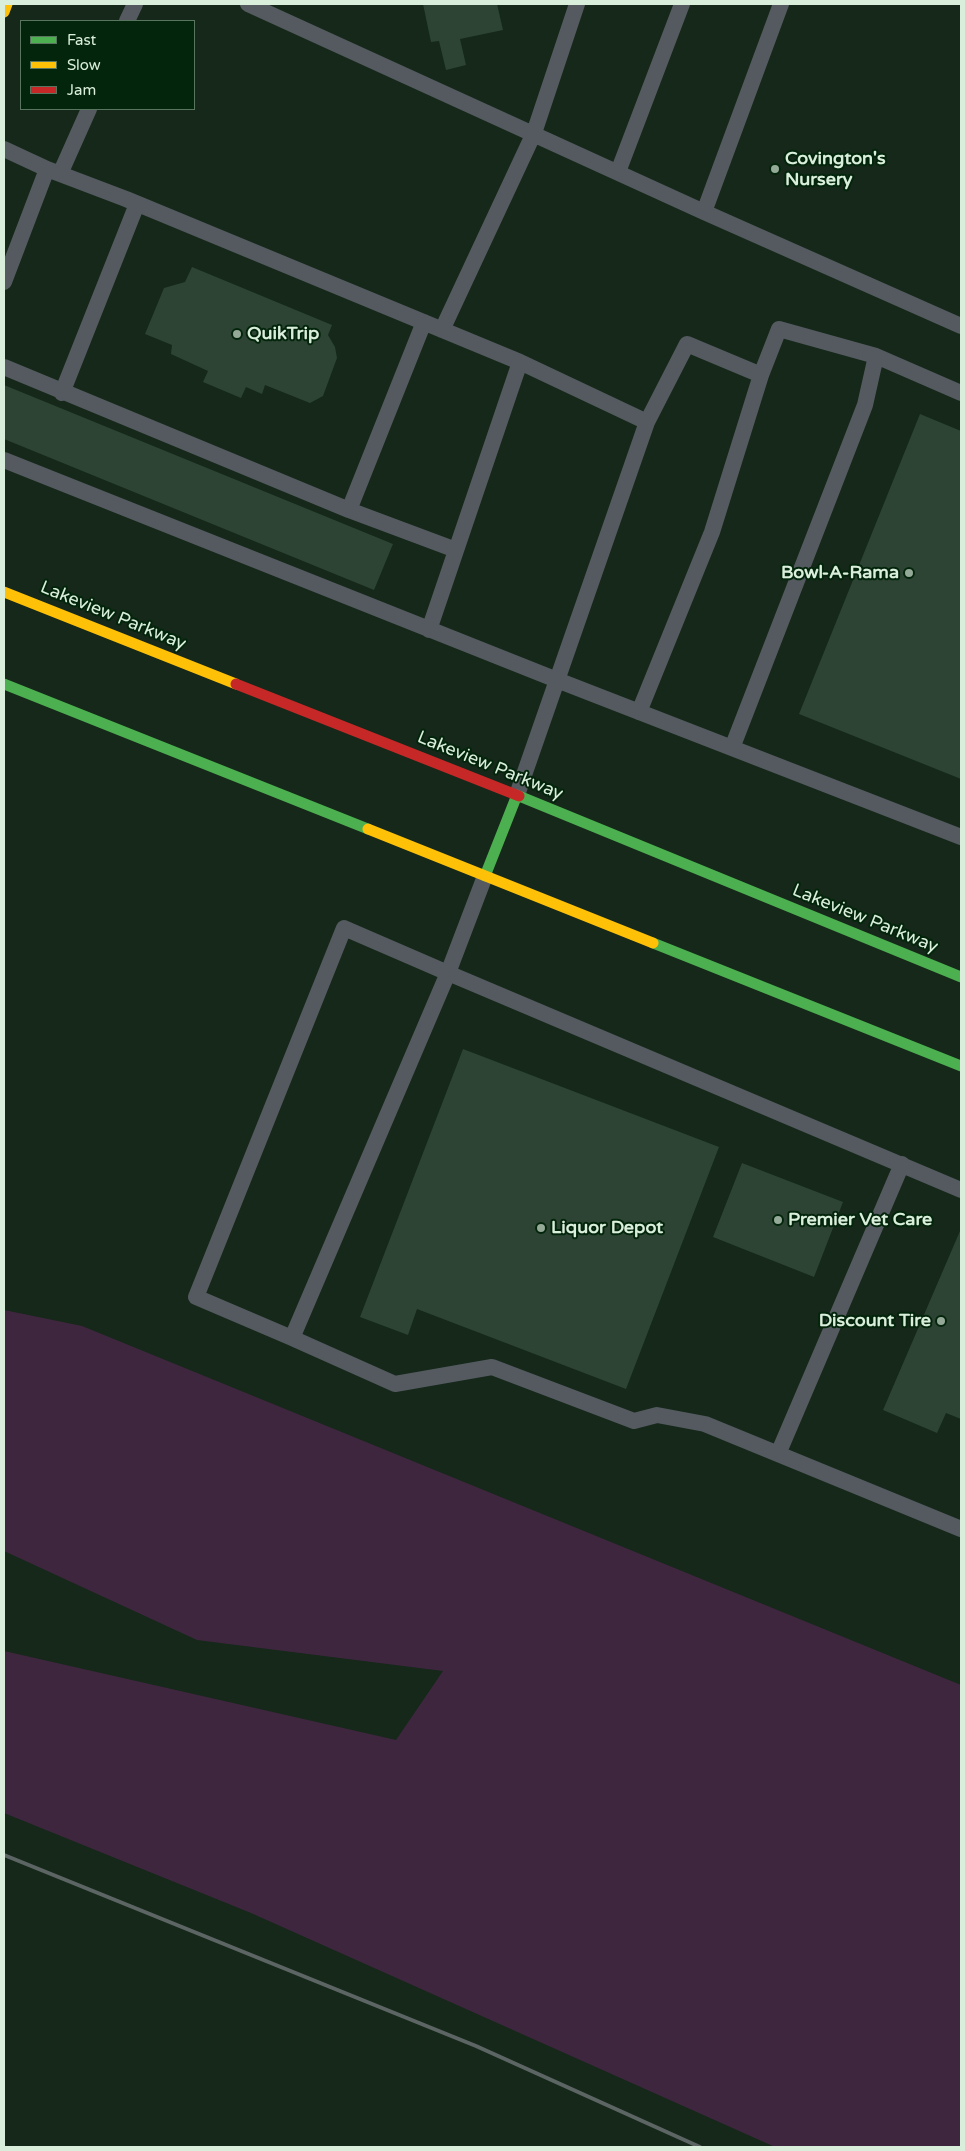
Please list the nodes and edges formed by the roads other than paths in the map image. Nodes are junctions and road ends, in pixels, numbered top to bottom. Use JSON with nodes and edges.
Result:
{"nodes":[{"id":1,"x":7,"y":4,"type":"edge"},
{"id":2,"x":135,"y":4,"type":"edge"},
{"id":3,"x":248,"y":4,"type":"edge"},
{"id":4,"x":577,"y":4,"type":"edge"},
{"id":5,"x":682,"y":4,"type":"edge"},
{"id":6,"x":781,"y":4,"type":"edge"},
{"id":7,"x":4,"y":12,"type":"edge"},
{"id":8,"x":127,"y":20,"type":"edge"},
{"id":9,"x":87,"y":110,"type":"edge"},
{"id":10,"x":534,"y":133,"type":"junction"},
{"id":11,"x":4,"y":149,"type":"edge"},
{"id":12,"x":53,"y":171,"type":"junction"},
{"id":13,"x":618,"y":172,"type":"junction"},
{"id":14,"x":137,"y":204,"type":"junction"},
{"id":15,"x":704,"y":212,"type":"junction"},
{"id":16,"x":4,"y":282,"type":"edge"},
{"id":17,"x":424,"y":322,"type":"junction"},
{"id":18,"x":961,"y":326,"type":"edge"},
{"id":19,"x":442,"y":330,"type":"junction"},
{"id":20,"x":876,"y":356,"type":"junction"},
{"id":21,"x":520,"y":362,"type":"junction"},
{"id":22,"x":4,"y":367,"type":"edge"},
{"id":23,"x":761,"y":375,"type":"junction"},
{"id":24,"x":62,"y":392,"type":"junction"},
{"id":25,"x":961,"y":392,"type":"edge"},
{"id":26,"x":647,"y":422,"type":"junction"},
{"id":27,"x":4,"y":460,"type":"edge"},
{"id":28,"x":349,"y":510,"type":"junction"},
{"id":29,"x":456,"y":550,"type":"junction"},
{"id":30,"x":4,"y":592,"type":"edge"},
{"id":31,"x":429,"y":630,"type":"junction"},
{"id":32,"x":557,"y":680,"type":"junction"},
{"id":33,"x":4,"y":684,"type":"edge"},
{"id":34,"x":639,"y":712,"type":"junction"},
{"id":35,"x":732,"y":748,"type":"junction"},
{"id":36,"x":517,"y":796,"type":"junction"},
{"id":37,"x":961,"y":838,"type":"edge"},
{"id":38,"x":485,"y":876,"type":"junction"},
{"id":39,"x":448,"y":973,"type":"junction"},
{"id":40,"x":961,"y":977,"type":"edge"},
{"id":41,"x":961,"y":1066,"type":"edge"},
{"id":42,"x":902,"y":1164,"type":"junction"},
{"id":43,"x":961,"y":1190,"type":"edge"},
{"id":44,"x":292,"y":1338,"type":"junction"},
{"id":45,"x":778,"y":1454,"type":"junction"},
{"id":46,"x":961,"y":1529,"type":"edge"}],
"edges":[{"from":1,"to":7,"type":"main road"},
{"from":2,"to":8,"type":"lane"},
{"from":3,"to":10,"type":"lane"},
{"from":4,"to":10,"type":"lane"},
{"from":5,"to":13,"type":"lane"},
{"from":6,"to":15,"type":"lane"},
{"from":9,"to":12,"type":"lane"},
{"from":10,"to":13,"type":"lane"},
{"from":10,"to":19,"type":"lane"},
{"from":11,"to":12,"type":"lane"},
{"from":12,"to":14,"type":"lane"},
{"from":12,"to":16,"type":"lane"},
{"from":13,"to":15,"type":"lane"},
{"from":14,"to":17,"type":"lane"},
{"from":14,"to":24,"type":"lane"},
{"from":15,"to":18,"type":"lane"},
{"from":17,"to":19,"type":"lane"},
{"from":17,"to":28,"type":"lane"},
{"from":19,"to":21,"type":"lane"},
{"from":20,"to":23,"type":"lane"},
{"from":20,"to":25,"type":"lane"},
{"from":20,"to":35,"type":"lane"},
{"from":21,"to":26,"type":"lane"},
{"from":21,"to":29,"type":"lane"},
{"from":22,"to":24,"type":"lane"},
{"from":23,"to":26,"type":"lane"},
{"from":23,"to":34,"type":"lane"},
{"from":24,"to":28,"type":"lane"},
{"from":26,"to":32,"type":"lane"},
{"from":27,"to":31,"type":"lane"},
{"from":28,"to":29,"type":"lane"},
{"from":29,"to":31,"type":"lane"},
{"from":30,"to":36,"type":"main road","name":"Lakeview Parkway"},
{"from":31,"to":32,"type":"lane"},
{"from":32,"to":34,"type":"lane"},
{"from":32,"to":36,"type":"lane"},
{"from":33,"to":38,"type":"main road"},
{"from":34,"to":35,"type":"lane"},
{"from":35,"to":37,"type":"lane"},
{"from":36,"to":38,"type":"main road"},
{"from":36,"to":40,"type":"main road","name":"Lakeview Parkway"},
{"from":38,"to":39,"type":"lane"},
{"from":38,"to":41,"type":"main road"},
{"from":39,"to":42,"type":"lane"},
{"from":39,"to":44,"type":"lane"},
{"from":39,"to":44,"type":"lane"},
{"from":42,"to":43,"type":"lane"},
{"from":42,"to":45,"type":"lane"},
{"from":44,"to":45,"type":"lane"},
{"from":45,"to":46,"type":"lane"}]}
